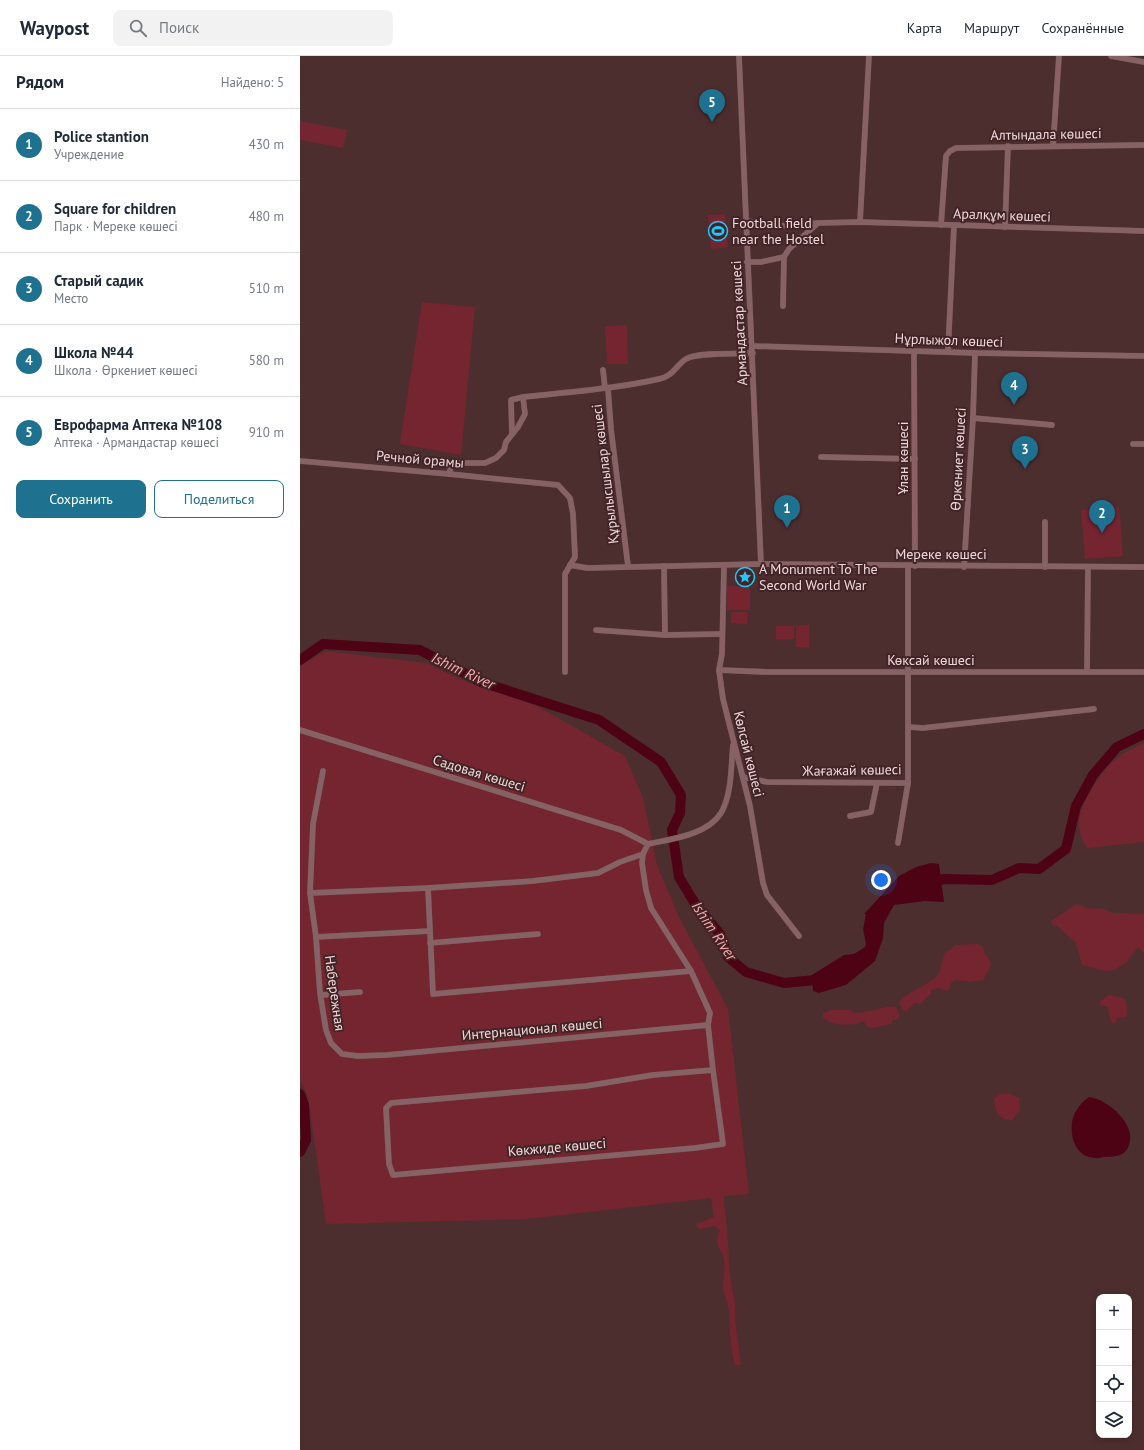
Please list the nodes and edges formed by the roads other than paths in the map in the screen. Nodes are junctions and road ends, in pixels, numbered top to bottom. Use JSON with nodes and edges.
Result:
{"nodes":[{"id":1,"x":739,"y":56,"type":"edge"},
{"id":2,"x":869,"y":56,"type":"edge"},
{"id":3,"x":1059,"y":56,"type":"edge"},
{"id":4,"x":1111,"y":56,"type":"edge"},
{"id":5,"x":1144,"y":62,"type":"edge"},
{"id":6,"x":1144,"y":145,"type":"edge"},
{"id":7,"x":1008,"y":146,"type":"junction"},
{"id":8,"x":1053,"y":146,"type":"junction"},
{"id":9,"x":747,"y":221,"type":"junction"},
{"id":10,"x":860,"y":222,"type":"junction"},
{"id":11,"x":818,"y":223,"type":"junction"},
{"id":12,"x":941,"y":225,"type":"junction"},
{"id":13,"x":954,"y":226,"type":"junction"},
{"id":14,"x":1005,"y":227,"type":"junction"},
{"id":15,"x":1144,"y":231,"type":"edge"},
{"id":16,"x":784,"y":257,"type":"junction"},
{"id":17,"x":747,"y":262,"type":"junction"},
{"id":18,"x":783,"y":306,"type":"dead end"},
{"id":19,"x":752,"y":346,"type":"junction"},
{"id":20,"x":914,"y":351,"type":"junction"},
{"id":21,"x":948,"y":352,"type":"junction"},
{"id":22,"x":753,"y":353,"type":"junction"},
{"id":23,"x":975,"y":353,"type":"junction"},
{"id":24,"x":1144,"y":356,"type":"edge"},
{"id":25,"x":603,"y":370,"type":"dead end"},
{"id":26,"x":606,"y":389,"type":"junction"},
{"id":27,"x":523,"y":397,"type":"junction"},
{"id":28,"x":973,"y":418,"type":"junction"},
{"id":29,"x":1052,"y":425,"type":"dead end"},
{"id":30,"x":512,"y":434,"type":"junction"},
{"id":31,"x":1134,"y":444,"type":"dead end"},
{"id":32,"x":1144,"y":444,"type":"edge"},
{"id":33,"x":821,"y":457,"type":"dead end"},
{"id":34,"x":915,"y":459,"type":"junction"},
{"id":35,"x":300,"y":462,"type":"edge"},
{"id":36,"x":449,"y":474,"type":"junction"},
{"id":37,"x":1045,"y":522,"type":"dead end"},
{"id":38,"x":761,"y":564,"type":"junction"},
{"id":39,"x":570,"y":565,"type":"junction"},
{"id":40,"x":628,"y":566,"type":"junction"},
{"id":41,"x":664,"y":566,"type":"junction"},
{"id":42,"x":724,"y":566,"type":"junction"},
{"id":43,"x":908,"y":566,"type":"junction"},
{"id":44,"x":915,"y":566,"type":"junction"},
{"id":45,"x":964,"y":567,"type":"junction"},
{"id":46,"x":1045,"y":567,"type":"junction"},
{"id":47,"x":1088,"y":567,"type":"junction"},
{"id":48,"x":1144,"y":567,"type":"edge"},
{"id":49,"x":596,"y":630,"type":"dead end"},
{"id":50,"x":722,"y":634,"type":"junction"},
{"id":51,"x":665,"y":635,"type":"junction"},
{"id":52,"x":719,"y":670,"type":"junction"},
{"id":53,"x":565,"y":672,"type":"dead end"},
{"id":54,"x":907,"y":672,"type":"junction"},
{"id":55,"x":1087,"y":672,"type":"junction"},
{"id":56,"x":1144,"y":672,"type":"edge"},
{"id":57,"x":1094,"y":708,"type":"dead end"},
{"id":58,"x":909,"y":727,"type":"junction"},
{"id":59,"x":300,"y":730,"type":"edge"},
{"id":60,"x":733,"y":745,"type":"junction"},
{"id":61,"x":323,"y":771,"type":"dead end"},
{"id":62,"x":743,"y":777,"type":"junction"},
{"id":63,"x":877,"y":783,"type":"junction"},
{"id":64,"x":908,"y":783,"type":"junction"},
{"id":65,"x":850,"y":816,"type":"dead end"},
{"id":66,"x":898,"y":843,"type":"dead end"},
{"id":67,"x":648,"y":844,"type":"junction"},
{"id":68,"x":643,"y":854,"type":"junction"},
{"id":69,"x":428,"y":888,"type":"junction"},
{"id":70,"x":310,"y":893,"type":"junction"},
{"id":71,"x":430,"y":931,"type":"junction"},
{"id":72,"x":538,"y":934,"type":"dead end"},
{"id":73,"x":799,"y":936,"type":"dead end"},
{"id":74,"x":316,"y":937,"type":"junction"},
{"id":75,"x":430,"y":943,"type":"junction"},
{"id":76,"x":691,"y":971,"type":"junction"},
{"id":77,"x":360,"y":992,"type":"dead end"},
{"id":78,"x":321,"y":995,"type":"junction"},
{"id":79,"x":708,"y":1025,"type":"junction"},
{"id":80,"x":358,"y":1056,"type":"joint"},
{"id":81,"x":713,"y":1070,"type":"junction"}],
"edges":[{"from":1,"to":9,"type":"street","name":"Армандастар көшесі"},
{"from":2,"to":10,"type":"street"},
{"from":3,"to":8,"type":"street"},
{"from":4,"to":5,"type":"street"},
{"from":6,"to":8,"type":"street","name":"Алтындала көшесі"},
{"from":7,"to":8,"type":"street","name":"Алтындала көшесі"},
{"from":7,"to":12,"type":"street","name":"Алтындала көшесі"},
{"from":7,"to":14,"type":"street"},
{"from":9,"to":11,"type":"street","name":"Аралқұм көшесі"},
{"from":9,"to":17,"type":"street","name":"Армандастар көшесі"},
{"from":10,"to":11,"type":"street","name":"Аралқұм көшесі"},
{"from":10,"to":12,"type":"street","name":"Аралқұм көшесі"},
{"from":11,"to":16,"type":"street"},
{"from":12,"to":13,"type":"street","name":"Аралқұм көшесі"},
{"from":13,"to":14,"type":"street","name":"Аралқұм көшесі"},
{"from":13,"to":21,"type":"street"},
{"from":14,"to":15,"type":"street","name":"Аралқұм көшесі"},
{"from":16,"to":17,"type":"street"},
{"from":16,"to":18,"type":"street"},
{"from":17,"to":19,"type":"street","name":"Армандастар көшесі"},
{"from":19,"to":20,"type":"street","name":"Нұрлыжол көшесі"},
{"from":19,"to":22,"type":"street","name":"Армандастар көшесі"},
{"from":20,"to":21,"type":"street","name":"Нұрлыжол көшесі"},
{"from":20,"to":34,"type":"street","name":"Ұлан көшесі"},
{"from":21,"to":23,"type":"street","name":"Нұрлыжол көшесі"},
{"from":22,"to":26,"type":"street","name":"Құрылысшылар көшесі"},
{"from":22,"to":38,"type":"street","name":"Армандастар көшесі"},
{"from":23,"to":24,"type":"street","name":"Нұрлыжол көшесі"},
{"from":23,"to":28,"type":"street","name":"Өркениет көшесі"},
{"from":25,"to":26,"type":"street"},
{"from":26,"to":27,"type":"street"},
{"from":26,"to":40,"type":"street","name":"Құрылысшылар көшесі"},
{"from":27,"to":30,"type":"street"},
{"from":27,"to":30,"type":"street"},
{"from":28,"to":29,"type":"street"},
{"from":28,"to":45,"type":"street","name":"Өркениет көшесі"},
{"from":30,"to":36,"type":"street"},
{"from":31,"to":32,"type":"street"},
{"from":33,"to":34,"type":"street"},
{"from":34,"to":44,"type":"street","name":"Ұлан көшесі"},
{"from":35,"to":36,"type":"street","name":"Речной орамы"},
{"from":36,"to":39,"type":"street","name":"Речной орамы"},
{"from":37,"to":46,"type":"street"},
{"from":38,"to":42,"type":"street","name":"Мереке көшесі"},
{"from":38,"to":43,"type":"street","name":"Мереке көшесі"},
{"from":39,"to":40,"type":"street","name":"Мереке көшесі"},
{"from":39,"to":53,"type":"street","name":"Речной орамы"},
{"from":40,"to":41,"type":"street","name":"Мереке көшесі"},
{"from":41,"to":42,"type":"street","name":"Мереке көшесі"},
{"from":41,"to":51,"type":"street"},
{"from":42,"to":50,"type":"street","name":"Көлсай көшесі"},
{"from":43,"to":44,"type":"street","name":"Мереке көшесі"},
{"from":43,"to":54,"type":"street"},
{"from":44,"to":45,"type":"street","name":"Мереке көшесі"},
{"from":45,"to":46,"type":"street","name":"Мереке көшесі"},
{"from":46,"to":47,"type":"street","name":"Мереке көшесі"},
{"from":47,"to":48,"type":"street","name":"Мереке көшесі"},
{"from":47,"to":55,"type":"street"},
{"from":49,"to":51,"type":"street"},
{"from":50,"to":51,"type":"street"},
{"from":50,"to":52,"type":"street","name":"Көлсай көшесі"},
{"from":52,"to":54,"type":"street","name":"Көксай көшесі"},
{"from":52,"to":60,"type":"street","name":"Көлсай көшесі"},
{"from":54,"to":55,"type":"street","name":"Көксай көшесі"},
{"from":54,"to":58,"type":"street","name":"Жағажай көшесі"},
{"from":55,"to":56,"type":"street","name":"Көксай көшесі"},
{"from":57,"to":58,"type":"street"},
{"from":58,"to":64,"type":"street","name":"Жағажай көшесі"},
{"from":59,"to":67,"type":"street","name":"Садовая көшесі"},
{"from":60,"to":62,"type":"street","name":"Көлсай көшесі"},
{"from":60,"to":67,"type":"street"},
{"from":61,"to":70,"type":"street","name":"Набережная"},
{"from":62,"to":63,"type":"street","name":"Жағажай көшесі"},
{"from":62,"to":73,"type":"street","name":"Көлсай көшесі"},
{"from":63,"to":64,"type":"street","name":"Жағажай көшесі"},
{"from":63,"to":65,"type":"street"},
{"from":64,"to":66,"type":"street"},
{"from":67,"to":68,"type":"street"},
{"from":68,"to":69,"type":"street"},
{"from":68,"to":76,"type":"street"},
{"from":69,"to":70,"type":"street"},
{"from":69,"to":71,"type":"street"},
{"from":70,"to":74,"type":"street","name":"Набережная"},
{"from":71,"to":74,"type":"street"},
{"from":71,"to":75,"type":"street"},
{"from":72,"to":75,"type":"street"},
{"from":74,"to":78,"type":"street","name":"Набережная"},
{"from":75,"to":76,"type":"street"},
{"from":76,"to":79,"type":"street"},
{"from":77,"to":78,"type":"street"},
{"from":78,"to":80,"type":"street","name":"Набережная"},
{"from":79,"to":80,"type":"street","name":"Интернационал көшесі"},
{"from":79,"to":81,"type":"street"},
{"from":81,"to":81,"type":"street","name":"Көкжиде көшесі"}]}
